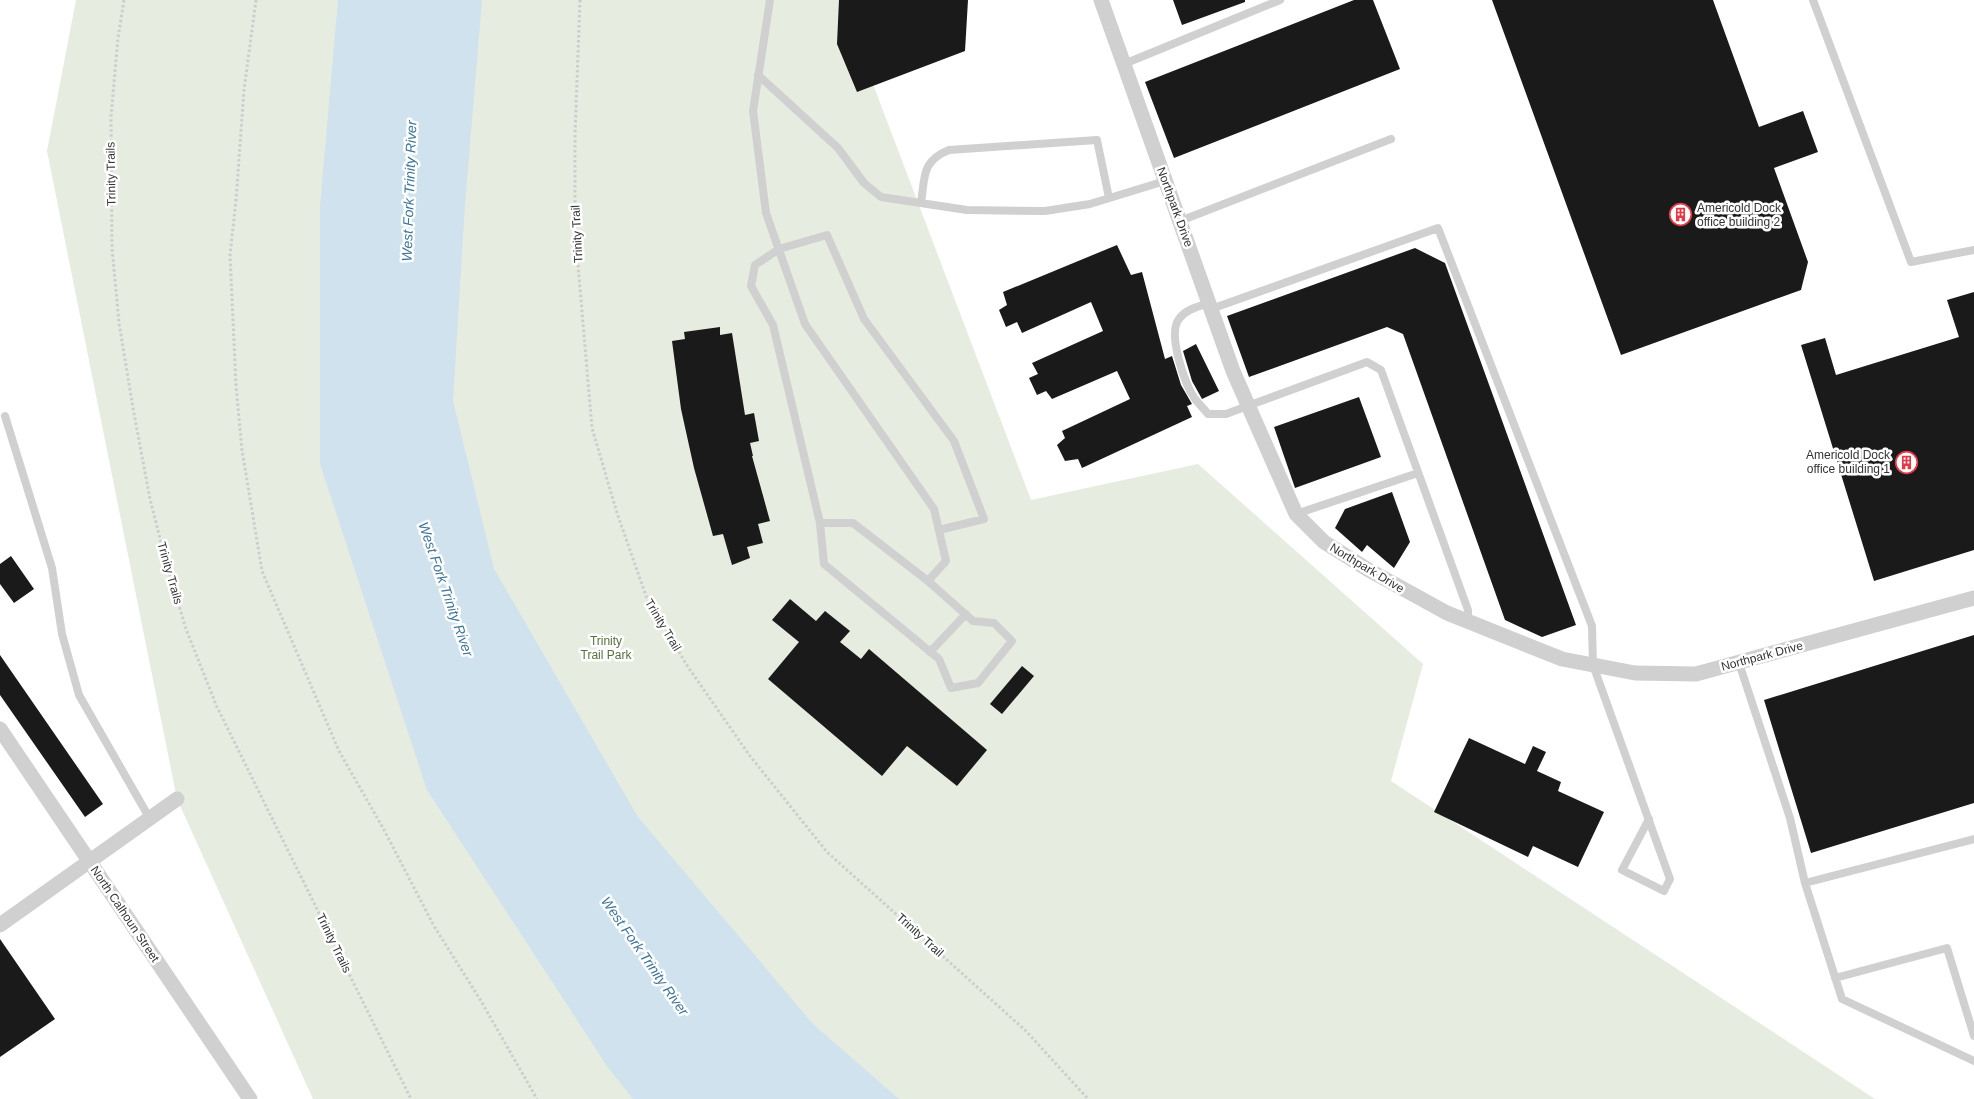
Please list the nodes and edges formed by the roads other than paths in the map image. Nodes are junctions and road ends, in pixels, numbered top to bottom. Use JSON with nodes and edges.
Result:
{"nodes":[{"id":1,"x":770,"y":0,"type":"edge"},
{"id":2,"x":1101,"y":0,"type":"edge"},
{"id":3,"x":1280,"y":0,"type":"edge"},
{"id":4,"x":1813,"y":0,"type":"edge"},
{"id":5,"x":1124,"y":64,"type":"junction"},
{"id":6,"x":758,"y":75,"type":"junction"},
{"id":7,"x":1391,"y":139,"type":"dead end"},
{"id":8,"x":1165,"y":181,"type":"junction"},
{"id":9,"x":1109,"y":198,"type":"junction"},
{"id":10,"x":921,"y":203,"type":"junction"},
{"id":11,"x":1180,"y":221,"type":"junction"},
{"id":12,"x":779,"y":249,"type":"junction"},
{"id":13,"x":1974,"y":250,"type":"edge"},
{"id":14,"x":1210,"y":306,"type":"junction"},
{"id":15,"x":1248,"y":406,"type":"junction"},
{"id":16,"x":5,"y":416,"type":"dead end"},
{"id":17,"x":1418,"y":473,"type":"junction"},
{"id":18,"x":1296,"y":514,"type":"junction"},
{"id":19,"x":820,"y":523,"type":"junction"},
{"id":20,"x":939,"y":530,"type":"junction"},
{"id":21,"x":928,"y":581,"type":"junction"},
{"id":22,"x":1974,"y":598,"type":"edge"},
{"id":23,"x":966,"y":614,"type":"junction"},
{"id":24,"x":1468,"y":622,"type":"junction"},
{"id":25,"x":930,"y":652,"type":"junction"},
{"id":26,"x":1739,"y":663,"type":"junction"},
{"id":27,"x":1593,"y":665,"type":"junction"},
{"id":28,"x":0,"y":729,"type":"edge"},
{"id":29,"x":177,"y":799,"type":"dead end"},
{"id":30,"x":150,"y":818,"type":"junction"},
{"id":31,"x":1649,"y":819,"type":"junction"},
{"id":32,"x":1974,"y":838,"type":"edge"},
{"id":33,"x":90,"y":863,"type":"junction"},
{"id":34,"x":1805,"y":883,"type":"junction"},
{"id":35,"x":0,"y":925,"type":"edge"},
{"id":36,"x":1836,"y":978,"type":"junction"},
{"id":37,"x":1974,"y":1036,"type":"edge"},
{"id":38,"x":1974,"y":1061,"type":"edge"},
{"id":39,"x":250,"y":1099,"type":"edge"}],
"edges":[{"from":1,"to":6,"type":"lane"},
{"from":2,"to":5,"type":"street","name":"Northpark Drive"},
{"from":3,"to":5,"type":"lane"},
{"from":4,"to":13,"type":"lane"},
{"from":5,"to":8,"type":"street","name":"Northpark Drive"},
{"from":6,"to":10,"type":"lane"},
{"from":6,"to":12,"type":"lane"},
{"from":7,"to":11,"type":"lane"},
{"from":8,"to":9,"type":"lane"},
{"from":8,"to":11,"type":"street","name":"Northpark Drive"},
{"from":9,"to":10,"type":"lane"},
{"from":9,"to":10,"type":"lane"},
{"from":11,"to":14,"type":"street","name":"Northpark Drive"},
{"from":12,"to":19,"type":"lane"},
{"from":12,"to":20,"type":"lane"},
{"from":12,"to":20,"type":"lane"},
{"from":14,"to":15,"type":"street","name":"Northpark Drive"},
{"from":14,"to":15,"type":"lane"},
{"from":14,"to":27,"type":"lane"},
{"from":15,"to":17,"type":"lane"},
{"from":15,"to":18,"type":"street","name":"Northpark Drive"},
{"from":16,"to":30,"type":"lane"},
{"from":17,"to":18,"type":"lane"},
{"from":17,"to":24,"type":"lane"},
{"from":18,"to":24,"type":"street","name":"Northpark Drive"},
{"from":19,"to":21,"type":"lane"},
{"from":19,"to":25,"type":"lane"},
{"from":20,"to":21,"type":"lane"},
{"from":21,"to":23,"type":"lane"},
{"from":22,"to":26,"type":"street","name":"Northpark Drive"},
{"from":23,"to":25,"type":"lane"},
{"from":23,"to":25,"type":"lane"},
{"from":24,"to":27,"type":"street","name":"Northpark Drive"},
{"from":26,"to":27,"type":"street","name":"Northpark Drive"},
{"from":26,"to":34,"type":"lane"},
{"from":27,"to":31,"type":"lane"},
{"from":28,"to":33,"type":"street","name":"North Calhoun Street"},
{"from":29,"to":30,"type":"street"},
{"from":30,"to":33,"type":"street"},
{"from":31,"to":31,"type":"lane"},
{"from":32,"to":34,"type":"lane"},
{"from":33,"to":35,"type":"street"},
{"from":33,"to":39,"type":"street","name":"North Calhoun Street"},
{"from":34,"to":36,"type":"lane"},
{"from":36,"to":37,"type":"lane"},
{"from":36,"to":38,"type":"lane"}]}
